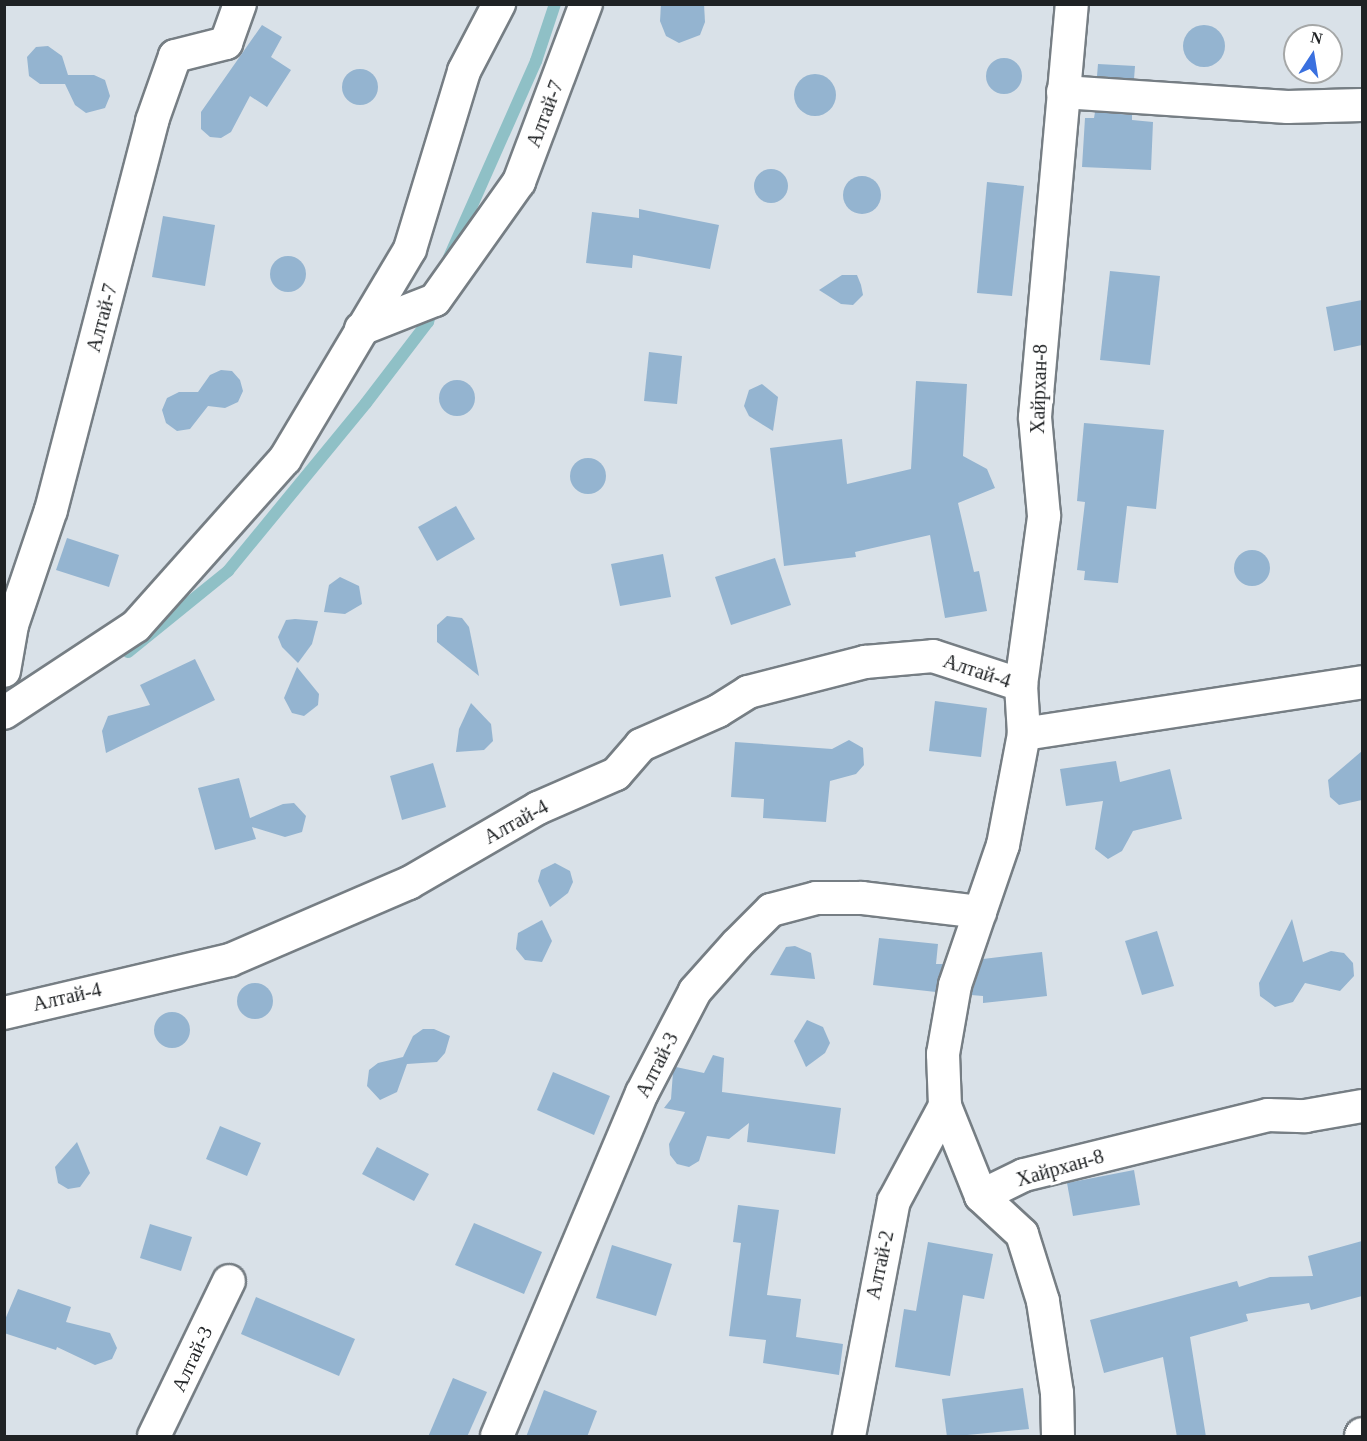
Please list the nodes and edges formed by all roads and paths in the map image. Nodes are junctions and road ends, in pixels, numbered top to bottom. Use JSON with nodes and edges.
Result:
{"nodes":[{"id":1,"x":240,"y":4,"type":"edge"},
{"id":2,"x":500,"y":4,"type":"edge"},
{"id":3,"x":586,"y":4,"type":"edge"},
{"id":4,"x":1072,"y":4,"type":"edge"},
{"id":5,"x":1063,"y":92,"type":"junction"},
{"id":6,"x":1362,"y":105,"type":"edge"},
{"id":7,"x":361,"y":329,"type":"junction"},
{"id":8,"x":4,"y":671,"type":"edge"},
{"id":9,"x":1362,"y":682,"type":"edge"},
{"id":10,"x":1021,"y":685,"type":"junction"},
{"id":11,"x":4,"y":713,"type":"edge"},
{"id":12,"x":1024,"y":734,"type":"junction"},
{"id":13,"x":980,"y":912,"type":"junction"},
{"id":14,"x":4,"y":1013,"type":"edge"},
{"id":15,"x":945,"y":1106,"type":"junction"},
{"id":16,"x":1362,"y":1106,"type":"edge"},
{"id":17,"x":981,"y":1196,"type":"junction"},
{"id":18,"x":229,"y":1281,"type":"dead end"},
{"id":19,"x":154,"y":1437,"type":"edge"},
{"id":20,"x":497,"y":1437,"type":"edge"},
{"id":21,"x":849,"y":1437,"type":"edge"},
{"id":22,"x":1058,"y":1437,"type":"edge"}],
"edges":[{"from":1,"to":8,"type":"street","name":"Алтай-7"},
{"from":2,"to":7,"type":"street"},
{"from":3,"to":7,"type":"street","name":"Алтай-7"},
{"from":4,"to":5,"type":"street","name":"Хайрхан-8"},
{"from":5,"to":6,"type":"street"},
{"from":5,"to":10,"type":"street","name":"Хайрхан-8"},
{"from":7,"to":11,"type":"street"},
{"from":9,"to":12,"type":"street"},
{"from":10,"to":12,"type":"street"},
{"from":10,"to":14,"type":"street","name":"Алтай-4"},
{"from":12,"to":13,"type":"street"},
{"from":13,"to":15,"type":"street"},
{"from":13,"to":20,"type":"street","name":"Алтай-3"},
{"from":15,"to":17,"type":"street"},
{"from":15,"to":21,"type":"street","name":"Алтай-2"},
{"from":16,"to":17,"type":"street","name":"Хайрхан-8"},
{"from":17,"to":22,"type":"street"},
{"from":18,"to":19,"type":"street","name":"Алтай-3"}]}
